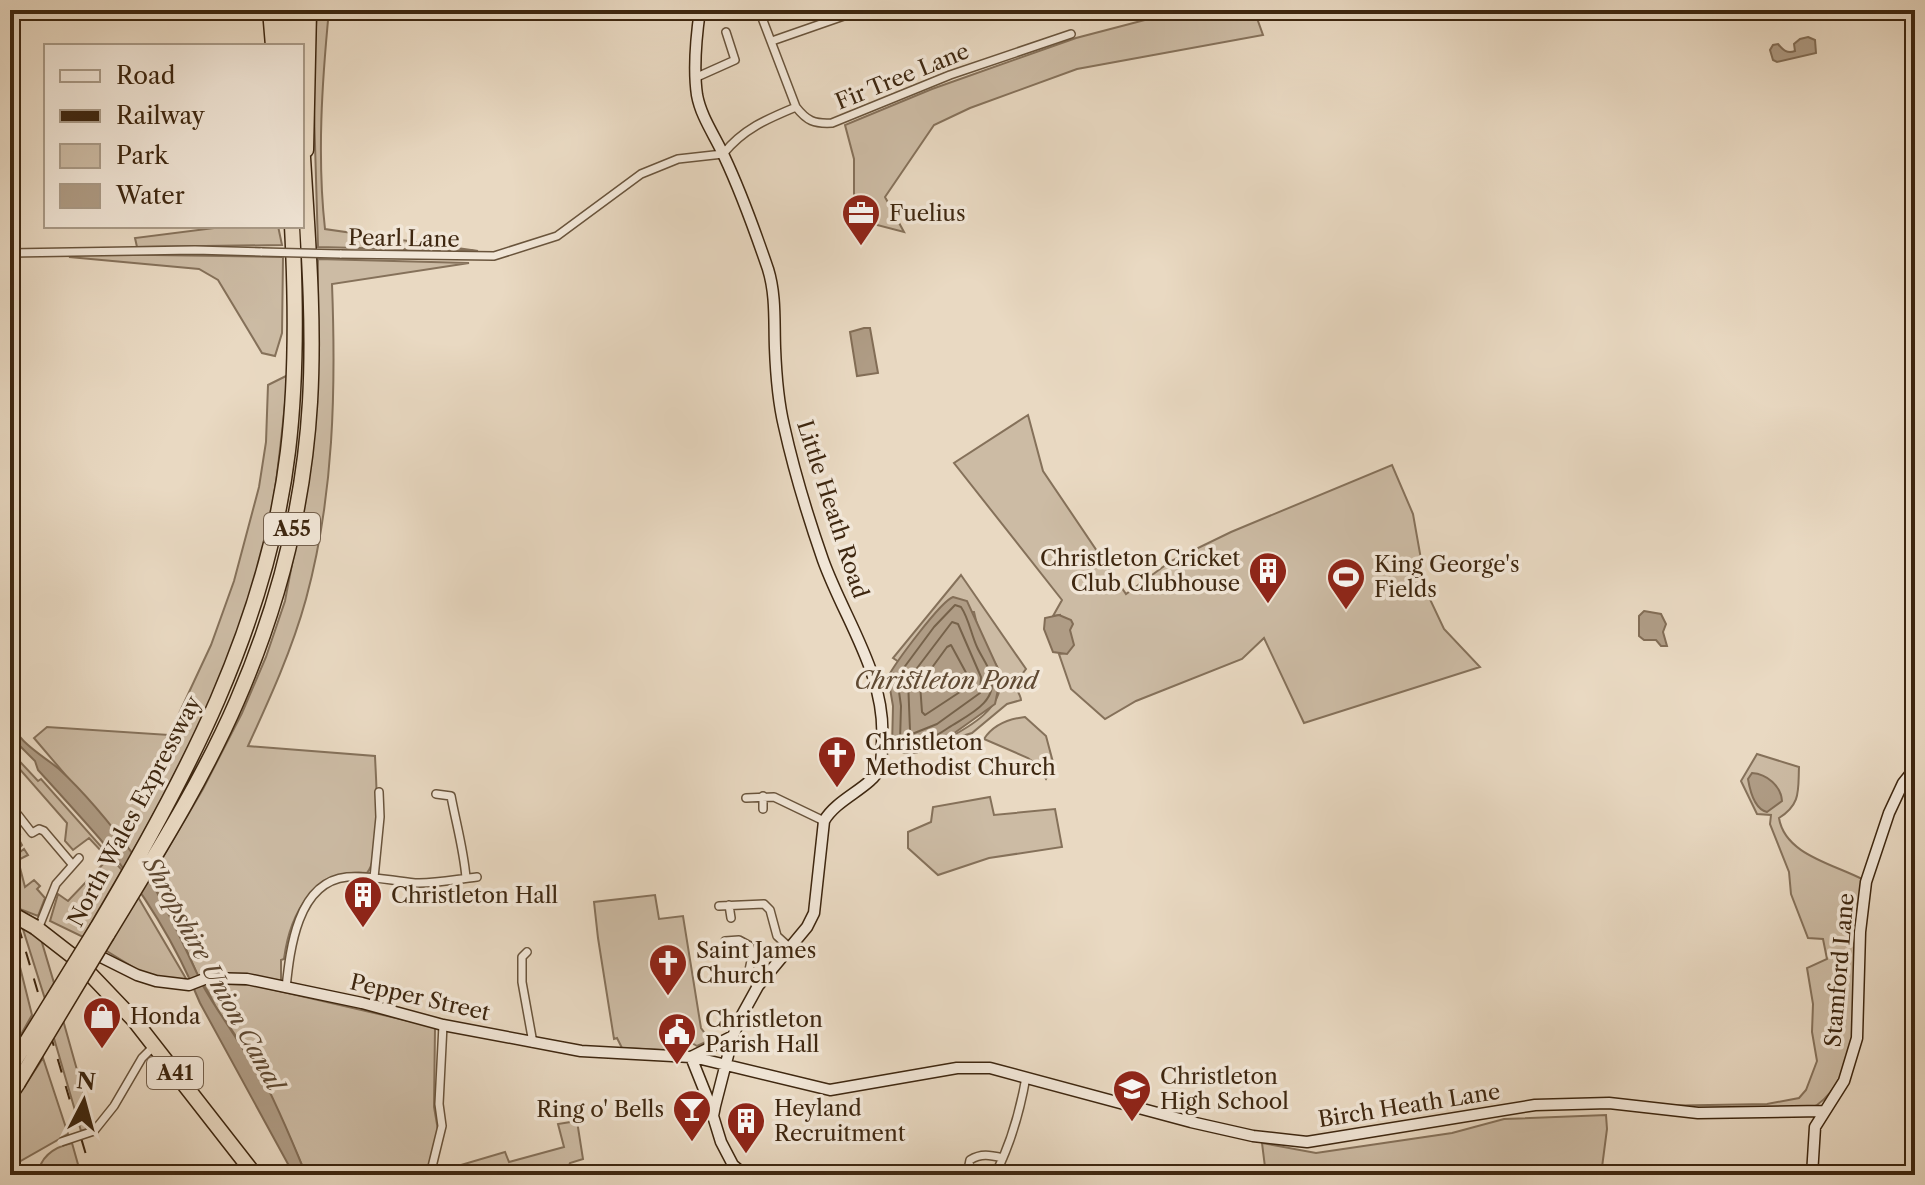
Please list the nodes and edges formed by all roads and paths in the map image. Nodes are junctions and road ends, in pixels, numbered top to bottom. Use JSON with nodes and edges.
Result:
{"nodes":[{"id":1,"x":270,"y":10,"type":"edge"},
{"id":2,"x":283,"y":10,"type":"edge"},
{"id":3,"x":297,"y":10,"type":"edge"},
{"id":4,"x":309,"y":10,"type":"edge"},
{"id":5,"x":700,"y":10,"type":"edge"},
{"id":6,"x":759,"y":10,"type":"edge"},
{"id":7,"x":861,"y":10,"type":"edge"},
{"id":8,"x":726,"y":32,"type":"dead end"},
{"id":9,"x":1071,"y":34,"type":"dead end"},
{"id":10,"x":772,"y":41,"type":"junction"},
{"id":11,"x":273,"y":44,"type":"edge"},
{"id":12,"x":284,"y":44,"type":"edge"},
{"id":13,"x":298,"y":44,"type":"edge"},
{"id":14,"x":697,"y":77,"type":"junction"},
{"id":15,"x":796,"y":107,"type":"junction"},
{"id":16,"x":723,"y":154,"type":"junction"},
{"id":17,"x":304,"y":178,"type":"joint"},
{"id":18,"x":292,"y":228,"type":"edge"},
{"id":19,"x":10,"y":253,"type":"edge"},
{"id":20,"x":1915,"y":768,"type":"edge"},
{"id":21,"x":379,"y":792,"type":"dead end"},
{"id":22,"x":436,"y":794,"type":"dead end"},
{"id":23,"x":763,"y":796,"type":"junction"},
{"id":24,"x":746,"y":798,"type":"dead end"},
{"id":25,"x":763,"y":809,"type":"dead end"},
{"id":26,"x":18,"y":815,"type":"dead end"},
{"id":27,"x":824,"y":821,"type":"junction"},
{"id":28,"x":32,"y":833,"type":"junction"},
{"id":29,"x":28,"y":842,"type":"dead end"},
{"id":30,"x":151,"y":847,"type":"junction"},
{"id":31,"x":477,"y":877,"type":"dead end"},
{"id":32,"x":374,"y":878,"type":"junction"},
{"id":33,"x":466,"y":878,"type":"junction"},
{"id":34,"x":729,"y":905,"type":"junction"},
{"id":35,"x":719,"y":906,"type":"dead end"},
{"id":36,"x":10,"y":913,"type":"edge"},
{"id":37,"x":731,"y":918,"type":"dead end"},
{"id":38,"x":36,"y":928,"type":"junction"},
{"id":39,"x":725,"y":941,"type":"dead end"},
{"id":40,"x":789,"y":947,"type":"junction"},
{"id":41,"x":527,"y":952,"type":"dead end"},
{"id":42,"x":71,"y":955,"type":"dead end"},
{"id":43,"x":101,"y":957,"type":"dead end"},
{"id":44,"x":91,"y":975,"type":"dead end"},
{"id":45,"x":758,"y":986,"type":"junction"},
{"id":46,"x":286,"y":988,"type":"junction"},
{"id":47,"x":443,"y":1025,"type":"junction"},
{"id":48,"x":733,"y":1036,"type":"junction"},
{"id":49,"x":533,"y":1043,"type":"junction"},
{"id":50,"x":154,"y":1046,"type":"junction"},
{"id":51,"x":692,"y":1057,"type":"junction"},
{"id":52,"x":725,"y":1067,"type":"junction"},
{"id":53,"x":1026,"y":1077,"type":"junction"},
{"id":54,"x":12,"y":1079,"type":"edge"},
{"id":55,"x":715,"y":1106,"type":"junction"},
{"id":56,"x":1823,"y":1111,"type":"junction"},
{"id":57,"x":61,"y":1142,"type":"dead end"},
{"id":58,"x":1003,"y":1158,"type":"junction"},
{"id":59,"x":255,"y":1175,"type":"edge"},
{"id":60,"x":430,"y":1175,"type":"edge"},
{"id":61,"x":745,"y":1175,"type":"edge"},
{"id":62,"x":967,"y":1175,"type":"edge"},
{"id":63,"x":995,"y":1175,"type":"edge"},
{"id":64,"x":1812,"y":1175,"type":"edge"}],
"edges":[{"from":1,"to":11,"type":"highway"},
{"from":2,"to":12,"type":"highway"},
{"from":3,"to":13,"type":"highway"},
{"from":4,"to":17,"type":"highway"},
{"from":5,"to":14,"type":"street","name":"Little Heath Road"},
{"from":6,"to":10,"type":"street"},
{"from":7,"to":10,"type":"street"},
{"from":8,"to":14,"type":"street"},
{"from":9,"to":15,"type":"street","name":"Fir Tree Lane"},
{"from":10,"to":15,"type":"street"},
{"from":14,"to":16,"type":"street","name":"Little Heath Road"},
{"from":15,"to":16,"type":"street"},
{"from":16,"to":19,"type":"street","name":"Pearl Lane","bridge":true},
{"from":16,"to":27,"type":"street","name":"Little Heath Road"},
{"from":17,"to":30,"type":"highway","name":"North Wales Expressway","number":"A55"},
{"from":18,"to":30,"type":"highway","name":"North Wales Expressway","number":"A55"},
{"from":20,"to":56,"type":"street","name":"Stamford Lane"},
{"from":21,"to":32,"type":"street"},
{"from":22,"to":33,"type":"street"},
{"from":23,"to":24,"type":"street"},
{"from":23,"to":25,"type":"street"},
{"from":23,"to":27,"type":"street"},
{"from":26,"to":28,"type":"street"},
{"from":27,"to":40,"type":"street"},
{"from":28,"to":29,"type":"street"},
{"from":28,"to":38,"type":"street"},
{"from":30,"to":54,"type":"highway","name":"North Wales Expressway","number":"A55","bridge":true},
{"from":31,"to":33,"type":"street"},
{"from":32,"to":33,"type":"street"},
{"from":32,"to":46,"type":"street"},
{"from":34,"to":35,"type":"street"},
{"from":34,"to":37,"type":"street"},
{"from":34,"to":40,"type":"street"},
{"from":36,"to":38,"type":"highway","bridge":true},
{"from":38,"to":42,"type":"highway"},
{"from":39,"to":45,"type":"street"},
{"from":40,"to":45,"type":"street"},
{"from":41,"to":49,"type":"street"},
{"from":43,"to":46,"type":"street","name":"Pepper Street"},
{"from":44,"to":50,"type":"highway","number":"A41"},
{"from":45,"to":48,"type":"street"},
{"from":46,"to":47,"type":"street","name":"Pepper Street"},
{"from":47,"to":49,"type":"street","name":"Pepper Street"},
{"from":47,"to":60,"type":"street"},
{"from":48,"to":51,"type":"street","name":"Pepper Street"},
{"from":48,"to":52,"type":"street"},
{"from":49,"to":51,"type":"street","name":"Pepper Street"},
{"from":50,"to":57,"type":"street","bridge":true},
{"from":50,"to":59,"type":"highway","number":"A41"},
{"from":51,"to":52,"type":"street","name":"Pepper Street"},
{"from":51,"to":55,"type":"street"},
{"from":52,"to":53,"type":"street","name":"Birch Heath Lane"},
{"from":52,"to":55,"type":"street"},
{"from":53,"to":56,"type":"street","name":"Birch Heath Lane"},
{"from":53,"to":58,"type":"street"},
{"from":55,"to":61,"type":"street"},
{"from":56,"to":64,"type":"street","name":"Stamford Lane"},
{"from":58,"to":62,"type":"street"},
{"from":58,"to":63,"type":"street"}]}
